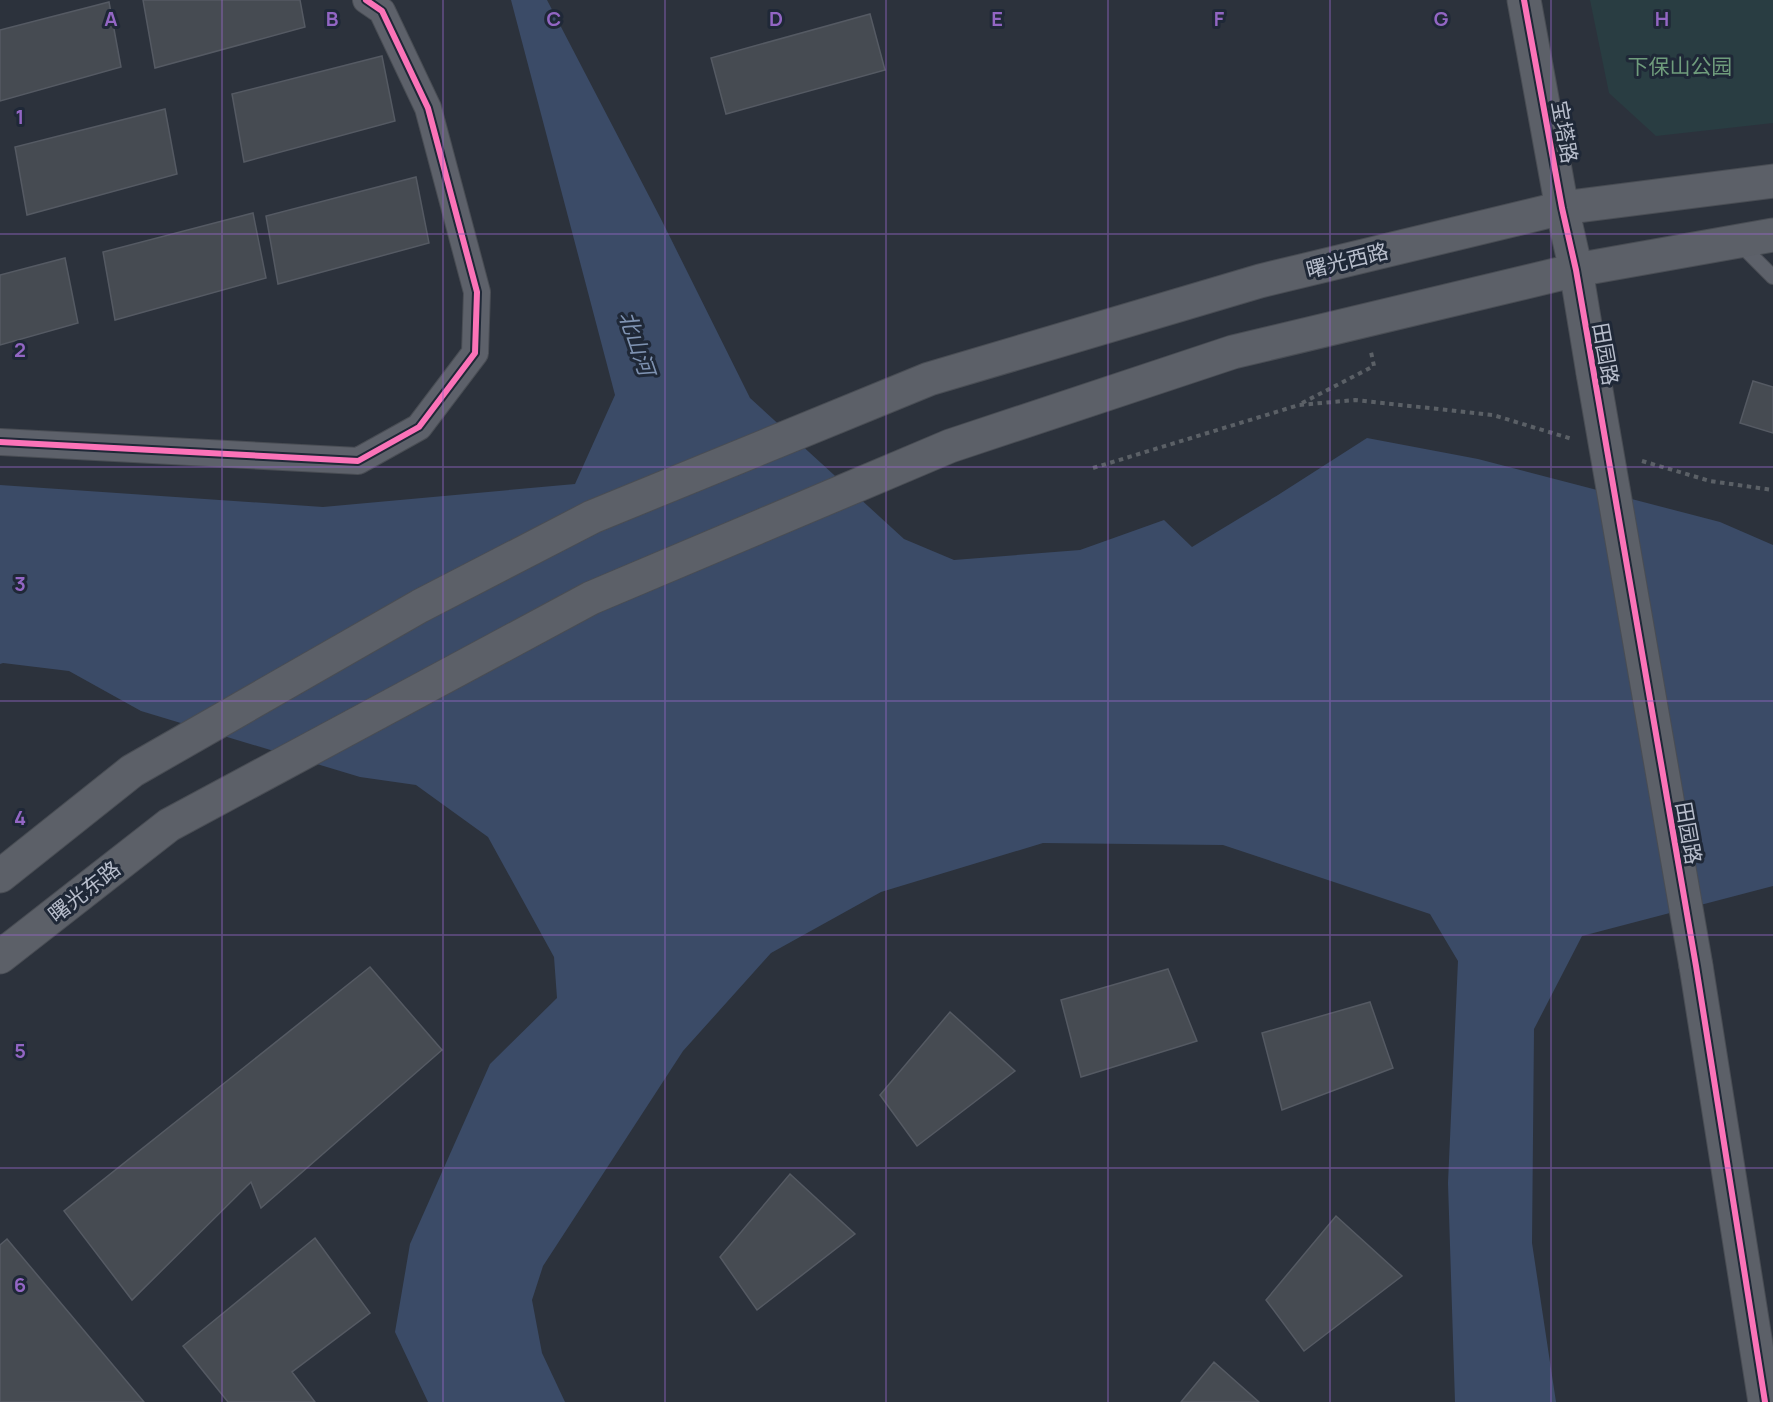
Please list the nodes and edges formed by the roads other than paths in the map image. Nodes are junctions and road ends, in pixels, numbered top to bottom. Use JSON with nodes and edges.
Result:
{"nodes":[{"id":1,"x":366,"y":0,"type":"edge"},
{"id":2,"x":1524,"y":0,"type":"edge"},
{"id":3,"x":1773,"y":181,"type":"edge"},
{"id":4,"x":1562,"y":208,"type":"junction"},
{"id":5,"x":1773,"y":235,"type":"edge"},
{"id":6,"x":1737,"y":242,"type":"junction"},
{"id":7,"x":1576,"y":270,"type":"junction"},
{"id":8,"x":1773,"y":277,"type":"edge"},
{"id":9,"x":0,"y":442,"type":"edge"},
{"id":10,"x":0,"y":876,"type":"edge"},
{"id":11,"x":0,"y":957,"type":"edge"},
{"id":12,"x":1765,"y":1402,"type":"edge"}],
"edges":[{"from":1,"to":9,"type":"street"},
{"from":2,"to":4,"type":"main road","name":"宝塔路"},
{"from":3,"to":4,"type":"main road","name":"曙光西路"},
{"from":4,"to":7,"type":"main road","name":"宝塔路"},
{"from":4,"to":10,"type":"main road","name":"曙光西路"},
{"from":5,"to":6,"type":"main road"},
{"from":6,"to":7,"type":"main road"},
{"from":6,"to":8,"type":"lane"},
{"from":7,"to":11,"type":"main road","name":"曙光东路"},
{"from":7,"to":12,"type":"main road","name":"田园路","bridge":true}]}
